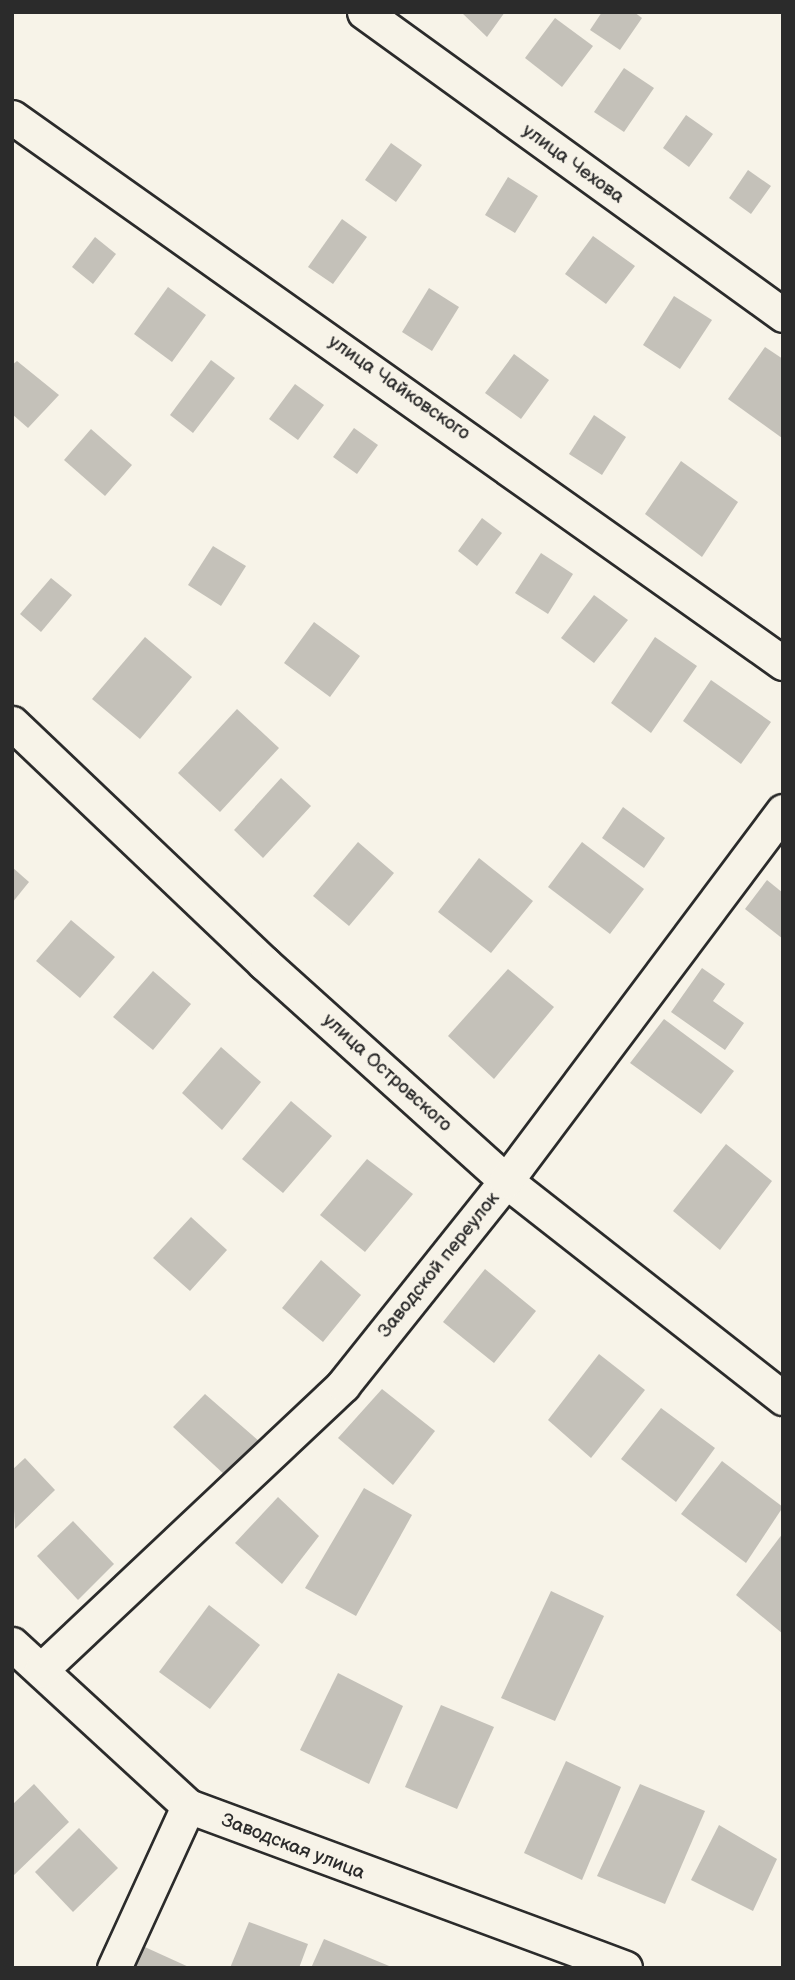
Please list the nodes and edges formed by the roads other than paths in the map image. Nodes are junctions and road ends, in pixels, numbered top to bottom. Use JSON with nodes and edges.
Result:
{"nodes":[{"id":1,"x":364,"y":12,"type":"edge"},
{"id":2,"x":12,"y":117,"type":"edge"},
{"id":3,"x":783,"y":315,"type":"edge"},
{"id":4,"x":783,"y":663,"type":"edge"},
{"id":5,"x":12,"y":723,"type":"edge"},
{"id":6,"x":783,"y":811,"type":"edge"},
{"id":7,"x":506,"y":1181,"type":"junction"},
{"id":8,"x":783,"y":1398,"type":"edge"},
{"id":9,"x":12,"y":1644,"type":"edge"},
{"id":10,"x":41,"y":1670,"type":"junction"},
{"id":11,"x":188,"y":1806,"type":"junction"},
{"id":12,"x":114,"y":1968,"type":"edge"},
{"id":13,"x":625,"y":1968,"type":"edge"}],
"edges":[{"from":1,"to":3,"type":"street","name":"улица Чехова"},
{"from":2,"to":4,"type":"street","name":"улица Чайковского"},
{"from":5,"to":7,"type":"street","name":"улица Островского"},
{"from":6,"to":7,"type":"street","name":"Заводской переулок"},
{"from":7,"to":8,"type":"street","name":"улица Островского"},
{"from":7,"to":10,"type":"street","name":"Заводской переулок"},
{"from":9,"to":10,"type":"street","name":"Заводская улица"},
{"from":10,"to":11,"type":"street","name":"Заводская улица"},
{"from":11,"to":12,"type":"street"},
{"from":11,"to":13,"type":"street","name":"Заводская улица"}]}
